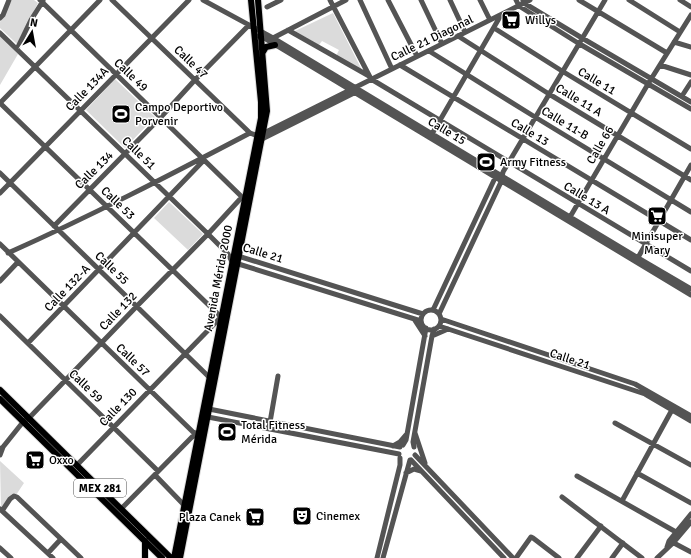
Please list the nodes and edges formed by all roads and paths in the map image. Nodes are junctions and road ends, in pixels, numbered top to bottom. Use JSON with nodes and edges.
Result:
{"nodes":[{"id":1,"x":9,"y":0,"type":"edge"},
{"id":2,"x":100,"y":0,"type":"edge"},
{"id":3,"x":112,"y":0,"type":"edge"},
{"id":4,"x":189,"y":0,"type":"edge"},
{"id":5,"x":203,"y":0,"type":"edge"},
{"id":6,"x":252,"y":0,"type":"edge"},
{"id":7,"x":258,"y":0,"type":"edge"},
{"id":8,"x":281,"y":0,"type":"edge"},
{"id":9,"x":330,"y":0,"type":"edge"},
{"id":10,"x":346,"y":0,"type":"edge"},
{"id":11,"x":360,"y":0,"type":"edge"},
{"id":12,"x":388,"y":0,"type":"edge"},
{"id":13,"x":421,"y":0,"type":"edge"},
{"id":14,"x":450,"y":0,"type":"edge"},
{"id":15,"x":480,"y":0,"type":"edge"},
{"id":16,"x":516,"y":0,"type":"edge"},
{"id":17,"x":530,"y":0,"type":"edge"},
{"id":18,"x":579,"y":0,"type":"edge"},
{"id":19,"x":605,"y":0,"type":"edge"},
{"id":20,"x":629,"y":0,"type":"edge"},
{"id":21,"x":680,"y":0,"type":"edge"},
{"id":22,"x":42,"y":1,"type":"edge"},
{"id":23,"x":522,"y":3,"type":"edge"},
{"id":24,"x":267,"y":7,"type":"dead end"},
{"id":25,"x":333,"y":7,"type":"junction"},
{"id":26,"x":691,"y":7,"type":"edge"},
{"id":27,"x":598,"y":12,"type":"junction"},
{"id":28,"x":502,"y":14,"type":"junction"},
{"id":29,"x":0,"y":18,"type":"edge"},
{"id":30,"x":690,"y":18,"type":"edge"},
{"id":31,"x":490,"y":20,"type":"junction"},
{"id":32,"x":252,"y":26,"type":"junction"},
{"id":33,"x":494,"y":28,"type":"junction"},
{"id":34,"x":70,"y":30,"type":"junction"},
{"id":35,"x":288,"y":30,"type":"junction"},
{"id":36,"x":466,"y":32,"type":"junction"},
{"id":37,"x":680,"y":32,"type":"junction"},
{"id":38,"x":0,"y":33,"type":"edge"},
{"id":39,"x":259,"y":35,"type":"junction"},
{"id":40,"x":458,"y":36,"type":"junction"},
{"id":41,"x":152,"y":37,"type":"junction"},
{"id":42,"x":272,"y":38,"type":"junction"},
{"id":43,"x":582,"y":38,"type":"junction"},
{"id":44,"x":674,"y":42,"type":"junction"},
{"id":45,"x":442,"y":44,"type":"junction"},
{"id":46,"x":578,"y":44,"type":"junction"},
{"id":47,"x":275,"y":45,"type":"junction"},
{"id":48,"x":691,"y":47,"type":"edge"},
{"id":49,"x":17,"y":49,"type":"junction"},
{"id":50,"x":481,"y":50,"type":"junction"},
{"id":51,"x":429,"y":51,"type":"junction"},
{"id":52,"x":263,"y":52,"type":"junction"},
{"id":53,"x":667,"y":53,"type":"junction"},
{"id":54,"x":417,"y":56,"type":"junction"},
{"id":55,"x":400,"y":65,"type":"junction"},
{"id":56,"x":660,"y":65,"type":"junction"},
{"id":57,"x":36,"y":67,"type":"junction"},
{"id":58,"x":392,"y":69,"type":"junction"},
{"id":59,"x":562,"y":72,"type":"junction"},
{"id":60,"x":116,"y":73,"type":"junction"},
{"id":61,"x":467,"y":74,"type":"junction"},
{"id":62,"x":691,"y":75,"type":"edge"},
{"id":63,"x":370,"y":78,"type":"junction"},
{"id":64,"x":652,"y":78,"type":"junction"},
{"id":65,"x":195,"y":80,"type":"junction"},
{"id":66,"x":691,"y":82,"type":"edge"},
{"id":67,"x":648,"y":84,"type":"junction"},
{"id":68,"x":354,"y":90,"type":"junction"},
{"id":69,"x":549,"y":94,"type":"junction"},
{"id":70,"x":682,"y":96,"type":"junction"},
{"id":71,"x":453,"y":97,"type":"junction"},
{"id":72,"x":691,"y":102,"type":"edge"},
{"id":73,"x":0,"y":103,"type":"edge"},
{"id":74,"x":691,"y":109,"type":"edge"},
{"id":75,"x":80,"y":110,"type":"junction"},
{"id":76,"x":631,"y":113,"type":"junction"},
{"id":77,"x":161,"y":117,"type":"junction"},
{"id":78,"x":535,"y":117,"type":"junction"},
{"id":79,"x":440,"y":120,"type":"junction"},
{"id":80,"x":250,"y":133,"type":"junction"},
{"id":81,"x":432,"y":134,"type":"junction"},
{"id":82,"x":618,"y":135,"type":"junction"},
{"id":83,"x":261,"y":136,"type":"junction"},
{"id":84,"x":522,"y":139,"type":"junction"},
{"id":85,"x":45,"y":146,"type":"junction"},
{"id":86,"x":691,"y":149,"type":"edge"},
{"id":87,"x":124,"y":153,"type":"junction"},
{"id":88,"x":203,"y":159,"type":"junction"},
{"id":89,"x":604,"y":159,"type":"junction"},
{"id":90,"x":508,"y":163,"type":"junction"},
{"id":91,"x":691,"y":165,"type":"edge"},
{"id":92,"x":0,"y":173,"type":"edge"},
{"id":93,"x":500,"y":176,"type":"junction"},
{"id":94,"x":685,"y":176,"type":"junction"},
{"id":95,"x":592,"y":180,"type":"junction"},
{"id":96,"x":691,"y":180,"type":"edge"},
{"id":97,"x":10,"y":183,"type":"junction"},
{"id":98,"x":155,"y":183,"type":"junction"},
{"id":99,"x":89,"y":189,"type":"junction"},
{"id":100,"x":0,"y":193,"type":"edge"},
{"id":101,"x":169,"y":197,"type":"junction"},
{"id":102,"x":245,"y":198,"type":"junction"},
{"id":103,"x":671,"y":200,"type":"junction"},
{"id":104,"x":578,"y":204,"type":"junction"},
{"id":105,"x":108,"y":207,"type":"junction"},
{"id":106,"x":691,"y":212,"type":"edge"},
{"id":107,"x":570,"y":217,"type":"junction"},
{"id":108,"x":659,"y":221,"type":"junction"},
{"id":109,"x":54,"y":226,"type":"junction"},
{"id":110,"x":59,"y":230,"type":"junction"},
{"id":111,"x":134,"y":233,"type":"junction"},
{"id":112,"x":208,"y":234,"type":"junction"},
{"id":113,"x":691,"y":240,"type":"edge"},
{"id":114,"x":464,"y":243,"type":"junction"},
{"id":115,"x":0,"y":244,"type":"edge"},
{"id":116,"x":645,"y":245,"type":"junction"},
{"id":117,"x":470,"y":247,"type":"junction"},
{"id":118,"x":8,"y":252,"type":"junction"},
{"id":119,"x":234,"y":255,"type":"junction"},
{"id":120,"x":637,"y":260,"type":"junction"},
{"id":121,"x":18,"y":262,"type":"junction"},
{"id":122,"x":235,"y":263,"type":"junction"},
{"id":123,"x":99,"y":270,"type":"junction"},
{"id":124,"x":172,"y":270,"type":"junction"},
{"id":125,"x":691,"y":271,"type":"edge"},
{"id":126,"x":0,"y":281,"type":"edge"},
{"id":127,"x":333,"y":286,"type":"junction"},
{"id":128,"x":691,"y":289,"type":"edge"},
{"id":129,"x":331,"y":292,"type":"junction"},
{"id":130,"x":691,"y":295,"type":"edge"},
{"id":131,"x":436,"y":304,"type":"junction"},
{"id":132,"x":63,"y":306,"type":"junction"},
{"id":133,"x":137,"y":306,"type":"junction"},
{"id":134,"x":442,"y":308,"type":"junction"},
{"id":135,"x":433,"y":310,"type":"junction"},
{"id":136,"x":420,"y":313,"type":"junction"},
{"id":137,"x":0,"y":316,"type":"edge"},
{"id":138,"x":440,"y":317,"type":"junction"},
{"id":139,"x":224,"y":318,"type":"junction"},
{"id":140,"x":414,"y":318,"type":"junction"},
{"id":141,"x":421,"y":321,"type":"junction"},
{"id":142,"x":447,"y":322,"type":"junction"},
{"id":143,"x":426,"y":328,"type":"junction"},
{"id":144,"x":437,"y":328,"type":"junction"},
{"id":145,"x":448,"y":329,"type":"junction"},
{"id":146,"x":425,"y":336,"type":"junction"},
{"id":147,"x":432,"y":336,"type":"junction"},
{"id":148,"x":28,"y":343,"type":"junction"},
{"id":149,"x":101,"y":343,"type":"junction"},
{"id":150,"x":517,"y":345,"type":"junction"},
{"id":151,"x":514,"y":351,"type":"junction"},
{"id":152,"x":186,"y":354,"type":"junction"},
{"id":153,"x":581,"y":366,"type":"junction"},
{"id":154,"x":579,"y":372,"type":"junction"},
{"id":155,"x":278,"y":376,"type":"dead end"},
{"id":156,"x":209,"y":377,"type":"junction"},
{"id":157,"x":65,"y":380,"type":"junction"},
{"id":158,"x":416,"y":386,"type":"junction"},
{"id":159,"x":422,"y":388,"type":"junction"},
{"id":160,"x":0,"y":390,"type":"edge"},
{"id":161,"x":149,"y":390,"type":"junction"},
{"id":162,"x":0,"y":399,"type":"edge"},
{"id":163,"x":11,"y":406,"type":"junction"},
{"id":164,"x":673,"y":408,"type":"junction"},
{"id":165,"x":210,"y":409,"type":"junction"},
{"id":166,"x":691,"y":416,"type":"edge"},
{"id":167,"x":208,"y":417,"type":"junction"},
{"id":168,"x":29,"y":418,"type":"junction"},
{"id":169,"x":270,"y":421,"type":"junction"},
{"id":170,"x":691,"y":421,"type":"edge"},
{"id":171,"x":23,"y":422,"type":"junction"},
{"id":172,"x":615,"y":423,"type":"dead end"},
{"id":173,"x":114,"y":427,"type":"junction"},
{"id":174,"x":268,"y":428,"type":"junction"},
{"id":175,"x":415,"y":432,"type":"junction"},
{"id":176,"x":408,"y":434,"type":"junction"},
{"id":177,"x":201,"y":435,"type":"junction"},
{"id":178,"x":52,"y":441,"type":"junction"},
{"id":179,"x":653,"y":444,"type":"junction"},
{"id":180,"x":47,"y":446,"type":"junction"},
{"id":181,"x":393,"y":446,"type":"junction"},
{"id":182,"x":401,"y":446,"type":"junction"},
{"id":183,"x":414,"y":447,"type":"junction"},
{"id":184,"x":2,"y":448,"type":"edge"},
{"id":185,"x":393,"y":453,"type":"junction"},
{"id":186,"x":0,"y":455,"type":"edge"},
{"id":187,"x":415,"y":455,"type":"junction"},
{"id":188,"x":400,"y":456,"type":"junction"},
{"id":189,"x":410,"y":460,"type":"junction"},
{"id":190,"x":77,"y":465,"type":"junction"},
{"id":191,"x":400,"y":465,"type":"junction"},
{"id":192,"x":691,"y":465,"type":"edge"},
{"id":193,"x":426,"y":466,"type":"junction"},
{"id":194,"x":422,"y":471,"type":"junction"},
{"id":195,"x":157,"y":473,"type":"junction"},
{"id":196,"x":406,"y":473,"type":"junction"},
{"id":197,"x":637,"y":473,"type":"junction"},
{"id":198,"x":577,"y":476,"type":"dead end"},
{"id":199,"x":562,"y":497,"type":"dead end"},
{"id":200,"x":622,"y":502,"type":"junction"},
{"id":201,"x":691,"y":504,"type":"edge"},
{"id":202,"x":184,"y":505,"type":"junction"},
{"id":203,"x":121,"y":509,"type":"junction"},
{"id":204,"x":1,"y":510,"type":"edge"},
{"id":205,"x":468,"y":510,"type":"junction"},
{"id":206,"x":463,"y":514,"type":"junction"},
{"id":207,"x":691,"y":514,"type":"edge"},
{"id":208,"x":691,"y":522,"type":"edge"},
{"id":209,"x":601,"y":526,"type":"junction"},
{"id":210,"x":676,"y":532,"type":"junction"},
{"id":211,"x":61,"y":539,"type":"junction"},
{"id":212,"x":381,"y":540,"type":"junction"},
{"id":213,"x":145,"y":541,"type":"junction"},
{"id":214,"x":388,"y":541,"type":"junction"},
{"id":215,"x":671,"y":542,"type":"junction"},
{"id":216,"x":623,"y":543,"type":"junction"},
{"id":217,"x":0,"y":548,"type":"edge"},
{"id":218,"x":691,"y":552,"type":"edge"},
{"id":219,"x":48,"y":553,"type":"junction"},
{"id":220,"x":11,"y":558,"type":"edge"},
{"id":221,"x":53,"y":558,"type":"edge"},
{"id":222,"x":81,"y":558,"type":"edge"},
{"id":223,"x":145,"y":558,"type":"edge"},
{"id":224,"x":162,"y":558,"type":"edge"},
{"id":225,"x":173,"y":558,"type":"edge"},
{"id":226,"x":180,"y":558,"type":"edge"},
{"id":227,"x":377,"y":558,"type":"edge"},
{"id":228,"x":383,"y":558,"type":"edge"},
{"id":229,"x":504,"y":558,"type":"edge"},
{"id":230,"x":512,"y":558,"type":"edge"},
{"id":231,"x":516,"y":558,"type":"edge"},
{"id":232,"x":559,"y":558,"type":"edge"},
{"id":233,"x":577,"y":558,"type":"edge"},
{"id":234,"x":612,"y":558,"type":"edge"},
{"id":235,"x":642,"y":558,"type":"edge"},
{"id":236,"x":657,"y":558,"type":"edge"}],
"edges":[{"from":1,"to":29,"type":"street"},
{"from":2,"to":34,"type":"street"},
{"from":3,"to":41,"type":"street","name":"Calle 47"},
{"from":4,"to":41,"type":"street","name":"Calle 134A"},
{"from":5,"to":32,"type":"street"},
{"from":6,"to":32,"type":"main road","name":"Avenida Mérida 2000"},
{"from":7,"to":39,"type":"main road","name":"Avenida Mérida 2000"},
{"from":8,"to":24,"type":"street"},
{"from":9,"to":25,"type":"street"},
{"from":10,"to":25,"type":"street"},
{"from":11,"to":58,"type":"street"},
{"from":12,"to":54,"type":"street"},
{"from":13,"to":45,"type":"street"},
{"from":14,"to":36,"type":"street"},
{"from":15,"to":31,"type":"street"},
{"from":16,"to":23,"type":"street"},
{"from":17,"to":23,"type":"street","name":"Calle 21 Diagonal"},
{"from":18,"to":27,"type":"street"},
{"from":19,"to":27,"type":"street"},
{"from":20,"to":37,"type":"street"},
{"from":21,"to":26,"type":"street"},
{"from":22,"to":34,"type":"street","name":"Calle 49"},
{"from":22,"to":49,"type":"street"},
{"from":23,"to":28,"type":"street","name":"Calle 21 Diagonal"},
{"from":23,"to":43,"type":"street"},
{"from":23,"to":46,"type":"street"},
{"from":25,"to":35,"type":"street"},
{"from":25,"to":63,"type":"street"},
{"from":27,"to":43,"type":"street"},
{"from":27,"to":53,"type":"street"},
{"from":28,"to":31,"type":"street","name":"Calle 21 Diagonal"},
{"from":28,"to":33,"type":"street"},
{"from":30,"to":37,"type":"street","name":"Calle 66"},
{"from":31,"to":36,"type":"street","name":"Calle 21 Diagonal"},
{"from":32,"to":39,"type":"main road","name":"Avenida Mérida 2000"},
{"from":32,"to":65,"type":"street","name":"Calle 134"},
{"from":33,"to":50,"type":"street"},
{"from":33,"to":59,"type":"street","name":"Calle 11"},
{"from":34,"to":57,"type":"street"},
{"from":34,"to":60,"type":"street","name":"Calle 49"},
{"from":35,"to":42,"type":"street"},
{"from":35,"to":63,"type":"street","name":"Calle 13 A"},
{"from":36,"to":40,"type":"street","name":"Calle 21 Diagonal"},
{"from":37,"to":44,"type":"street","name":"Calle 66"},
{"from":38,"to":49,"type":"street","name":"Calle 51"},
{"from":39,"to":42,"type":"street","name":"Calle 15"},
{"from":39,"to":47,"type":"street","name":"Calle 15"},
{"from":39,"to":52,"type":"main road","name":"Avenida Mérida 2000"},
{"from":39,"to":83,"type":"main road","name":"Avenida Mérida 2000"},
{"from":40,"to":45,"type":"street","name":"Calle 21 Diagonal"},
{"from":40,"to":50,"type":"street","name":"Calle 11 A"},
{"from":41,"to":60,"type":"street","name":"Calle 134A"},
{"from":41,"to":65,"type":"street","name":"Calle 47"},
{"from":42,"to":68,"type":"street","name":"Calle 15"},
{"from":43,"to":46,"type":"street"},
{"from":43,"to":64,"type":"street"},
{"from":44,"to":48,"type":"street"},
{"from":44,"to":53,"type":"street","name":"Calle 66"},
{"from":45,"to":51,"type":"street","name":"Calle 21 Diagonal"},
{"from":46,"to":59,"type":"street"},
{"from":46,"to":67,"type":"street"},
{"from":47,"to":52,"type":"main road"},
{"from":47,"to":68,"type":"street","name":"Calle 15"},
{"from":49,"to":57,"type":"street","name":"Calle 51"},
{"from":50,"to":61,"type":"street"},
{"from":50,"to":69,"type":"street","name":"Calle 11 A"},
{"from":51,"to":54,"type":"street","name":"Calle 21 Diagonal"},
{"from":51,"to":61,"type":"street","name":"Calle 11-B"},
{"from":52,"to":83,"type":"main road","name":"Avenida Mérida 2000"},
{"from":53,"to":56,"type":"street","name":"Calle 66"},
{"from":54,"to":55,"type":"street","name":"Calle 21 Diagonal"},
{"from":55,"to":58,"type":"street","name":"Calle 21 Diagonal"},
{"from":55,"to":71,"type":"street","name":"Calle 13"},
{"from":56,"to":62,"type":"street"},
{"from":56,"to":64,"type":"street","name":"Calle 66"},
{"from":57,"to":73,"type":"street"},
{"from":57,"to":75,"type":"street","name":"Calle 51"},
{"from":58,"to":63,"type":"street","name":"Calle 21 Diagonal"},
{"from":59,"to":69,"type":"street"},
{"from":59,"to":76,"type":"street","name":"Calle 11"},
{"from":60,"to":75,"type":"street","name":"Calle 134A"},
{"from":60,"to":77,"type":"street","name":"Calle 49"},
{"from":61,"to":71,"type":"street"},
{"from":61,"to":78,"type":"street","name":"Calle 11-B"},
{"from":63,"to":68,"type":"street","name":"Calle 21 Diagonal"},
{"from":63,"to":79,"type":"street","name":"Calle 13 A"},
{"from":64,"to":67,"type":"street","name":"Calle 66"},
{"from":64,"to":70,"type":"street"},
{"from":65,"to":77,"type":"street","name":"Calle 134"},
{"from":65,"to":80,"type":"street","name":"Calle 47"},
{"from":66,"to":70,"type":"street"},
{"from":67,"to":74,"type":"street"},
{"from":67,"to":76,"type":"street","name":"Calle 66"},
{"from":68,"to":81,"type":"street","name":"Calle 15"},
{"from":68,"to":83,"type":"street","name":"Calle 21 Diagonal"},
{"from":68,"to":93,"type":"street","name":"Calle 15"},
{"from":69,"to":78,"type":"street"},
{"from":69,"to":82,"type":"street","name":"Calle 11 A"},
{"from":70,"to":72,"type":"street"},
{"from":71,"to":79,"type":"street"},
{"from":71,"to":84,"type":"street","name":"Calle 13"},
{"from":73,"to":85,"type":"street","name":"Calle 53"},
{"from":75,"to":85,"type":"street","name":"Calle 134A"},
{"from":75,"to":87,"type":"street","name":"Calle 51"},
{"from":76,"to":82,"type":"street","name":"Calle 66"},
{"from":76,"to":86,"type":"street","name":"Calle 11"},
{"from":77,"to":87,"type":"street","name":"Calle 134"},
{"from":77,"to":88,"type":"street","name":"Calle 49"},
{"from":78,"to":84,"type":"street"},
{"from":78,"to":89,"type":"street","name":"Calle 11-B"},
{"from":79,"to":81,"type":"street"},
{"from":79,"to":90,"type":"street","name":"Calle 13 A"},
{"from":80,"to":83,"type":"street","name":"Calle 47"},
{"from":80,"to":88,"type":"street"},
{"from":81,"to":93,"type":"street","name":"Calle 15"},
{"from":82,"to":89,"type":"street","name":"Calle 66"},
{"from":82,"to":94,"type":"street","name":"Calle 11 A"},
{"from":83,"to":102,"type":"main road","name":"Avenida Mérida 2000"},
{"from":84,"to":90,"type":"street"},
{"from":84,"to":95,"type":"street","name":"Calle 13"},
{"from":85,"to":97,"type":"street","name":"Calle 134A"},
{"from":85,"to":99,"type":"street","name":"Calle 53"},
{"from":87,"to":98,"type":"street","name":"Calle 51"},
{"from":87,"to":99,"type":"street","name":"Calle 134"},
{"from":88,"to":98,"type":"street"},
{"from":88,"to":101,"type":"street","name":"Calle 132-A"},
{"from":88,"to":102,"type":"street","name":"Calle 49"},
{"from":89,"to":95,"type":"street","name":"Calle 66"},
{"from":89,"to":103,"type":"street","name":"Calle 11-B"},
{"from":90,"to":93,"type":"street"},
{"from":90,"to":104,"type":"street","name":"Calle 13 A"},
{"from":91,"to":94,"type":"street"},
{"from":92,"to":97,"type":"street","name":"Calle 55"},
{"from":93,"to":107,"type":"street","name":"Calle 15"},
{"from":93,"to":114,"type":"street"},
{"from":93,"to":117,"type":"street"},
{"from":93,"to":120,"type":"street","name":"Calle 15"},
{"from":94,"to":96,"type":"street","name":"Calle 11 A"},
{"from":94,"to":103,"type":"street"},
{"from":95,"to":104,"type":"street","name":"Calle 66"},
{"from":95,"to":108,"type":"street","name":"Calle 13"},
{"from":97,"to":100,"type":"street","name":"Calle 134A"},
{"from":97,"to":109,"type":"street","name":"Calle 55"},
{"from":98,"to":101,"type":"street","name":"Calle 51"},
{"from":98,"to":105,"type":"street"},
{"from":99,"to":105,"type":"street","name":"Calle 53"},
{"from":99,"to":109,"type":"street","name":"Calle 134"},
{"from":101,"to":111,"type":"street","name":"Calle 132-A"},
{"from":101,"to":112,"type":"street","name":"Calle 51"},
{"from":102,"to":112,"type":"street","name":"Calle 132"},
{"from":102,"to":119,"type":"main road","name":"Avenida Mérida 2000"},
{"from":103,"to":106,"type":"street","name":"Calle 11-B"},
{"from":103,"to":108,"type":"street"},
{"from":104,"to":107,"type":"street","name":"Calle 66"},
{"from":104,"to":116,"type":"street","name":"Calle 13 A"},
{"from":105,"to":110,"type":"street"},
{"from":105,"to":111,"type":"street","name":"Calle 53"},
{"from":107,"to":120,"type":"street","name":"Calle 15"},
{"from":108,"to":113,"type":"street","name":"Calle 13"},
{"from":108,"to":116,"type":"street"},
{"from":109,"to":110,"type":"street","name":"Calle 55"},
{"from":110,"to":118,"type":"street"},
{"from":110,"to":123,"type":"street","name":"Calle 55"},
{"from":111,"to":123,"type":"street","name":"Calle 132-A"},
{"from":111,"to":124,"type":"street","name":"Calle 53"},
{"from":112,"to":119,"type":"street","name":"Calle 51"},
{"from":112,"to":124,"type":"street","name":"Calle 132"},
{"from":114,"to":117,"type":"street"},
{"from":114,"to":131,"type":"street"},
{"from":115,"to":118,"type":"street","name":"Calle 57"},
{"from":116,"to":120,"type":"street"},
{"from":116,"to":125,"type":"street","name":"Calle 13 A"},
{"from":117,"to":134,"type":"street"},
{"from":118,"to":121,"type":"street","name":"Calle 57"},
{"from":119,"to":122,"type":"main road","name":"Avenida Mérida 2000"},
{"from":119,"to":122,"type":"street","name":"Calle 51"},
{"from":119,"to":127,"type":"street","name":"Calle 21"},
{"from":120,"to":128,"type":"street","name":"Calle 15"},
{"from":120,"to":130,"type":"street","name":"Calle 15"},
{"from":121,"to":126,"type":"street"},
{"from":121,"to":132,"type":"street","name":"Calle 57"},
{"from":122,"to":129,"type":"street","name":"Calle 21"},
{"from":122,"to":139,"type":"main road","name":"Avenida Mérida 2000"},
{"from":123,"to":132,"type":"street","name":"Calle 132-A"},
{"from":123,"to":133,"type":"street","name":"Calle 55"},
{"from":124,"to":133,"type":"street","name":"Calle 132"},
{"from":124,"to":139,"type":"street","name":"Calle 53"},
{"from":127,"to":129,"type":"street"},
{"from":127,"to":136,"type":"street","name":"Calle 21"},
{"from":129,"to":140,"type":"street","name":"Calle 21"},
{"from":131,"to":135,"type":"street"},
{"from":131,"to":136,"type":"street"},
{"from":132,"to":148,"type":"street","name":"Calle 132-A"},
{"from":132,"to":149,"type":"street","name":"Calle 57"},
{"from":133,"to":149,"type":"street","name":"Calle 132"},
{"from":133,"to":152,"type":"street","name":"Calle 55"},
{"from":134,"to":138,"type":"street"},
{"from":134,"to":142,"type":"street"},
{"from":135,"to":136,"type":"street"},
{"from":135,"to":138,"type":"street"},
{"from":136,"to":141,"type":"street"},
{"from":137,"to":148,"type":"street","name":"Calle 59"},
{"from":138,"to":142,"type":"street","name":"Calle 21"},
{"from":138,"to":144,"type":"street"},
{"from":139,"to":152,"type":"street","name":"Calle 130"},
{"from":139,"to":156,"type":"main road","name":"Avenida Mérida 2000"},
{"from":139,"to":165,"type":"main road","name":"Avenida Mérida 2000"},
{"from":140,"to":141,"type":"street","name":"Calle 21"},
{"from":140,"to":146,"type":"street"},
{"from":141,"to":143,"type":"street"},
{"from":142,"to":150,"type":"street","name":"Calle 21"},
{"from":143,"to":144,"type":"street"},
{"from":143,"to":146,"type":"street"},
{"from":144,"to":145,"type":"street","name":"Calle 21"},
{"from":144,"to":147,"type":"street"},
{"from":145,"to":147,"type":"street"},
{"from":145,"to":151,"type":"street","name":"Calle 21"},
{"from":146,"to":158,"type":"street"},
{"from":147,"to":159,"type":"street"},
{"from":148,"to":157,"type":"street","name":"Calle 59"},
{"from":149,"to":157,"type":"street","name":"Calle 132"},
{"from":149,"to":161,"type":"street","name":"Calle 57"},
{"from":150,"to":151,"type":"street"},
{"from":150,"to":153,"type":"street","name":"Calle 21"},
{"from":151,"to":154,"type":"street","name":"Calle 21"},
{"from":152,"to":156,"type":"street","name":"Calle 55"},
{"from":152,"to":161,"type":"street","name":"Calle 130"},
{"from":153,"to":154,"type":"street"},
{"from":153,"to":164,"type":"street","name":"Calle 21"},
{"from":154,"to":164,"type":"street","name":"Calle 21"},
{"from":155,"to":169,"type":"street"},
{"from":156,"to":177,"type":"main road","name":"Avenida Mérida 2000"},
{"from":157,"to":168,"type":"street","name":"Calle 132"},
{"from":157,"to":173,"type":"street","name":"Calle 59"},
{"from":158,"to":159,"type":"street"},
{"from":158,"to":176,"type":"street"},
{"from":159,"to":175,"type":"street"},
{"from":160,"to":163,"type":"main road","number":"MEX 281"},
{"from":161,"to":173,"type":"street","name":"Calle 130"},
{"from":161,"to":177,"type":"street","name":"Calle 57"},
{"from":162,"to":163,"type":"main road","number":"MEX 281"},
{"from":163,"to":168,"type":"main road","number":"MEX 281"},
{"from":163,"to":171,"type":"main road","number":"MEX 281"},
{"from":164,"to":166,"type":"street","name":"Calle 21"},
{"from":164,"to":170,"type":"street","name":"Calle 21"},
{"from":164,"to":179,"type":"street"},
{"from":165,"to":167,"type":"main road","name":"Avenida Mérida 2000"},
{"from":165,"to":169,"type":"street"},
{"from":167,"to":174,"type":"street"},
{"from":167,"to":177,"type":"main road","name":"Avenida Mérida 2000"},
{"from":168,"to":171,"type":"street","name":"Calle 132"},
{"from":168,"to":178,"type":"main road","number":"MEX 281"},
{"from":169,"to":174,"type":"street"},
{"from":169,"to":181,"type":"street"},
{"from":171,"to":180,"type":"main road","number":"MEX 281"},
{"from":171,"to":184,"type":"street","name":"Calle 132"},
{"from":172,"to":179,"type":"street"},
{"from":173,"to":190,"type":"street","name":"Calle 130"},
{"from":173,"to":195,"type":"street","name":"Calle 59"},
{"from":174,"to":185,"type":"street"},
{"from":175,"to":183,"type":"street"},
{"from":175,"to":193,"type":"street"},
{"from":176,"to":181,"type":"street"},
{"from":176,"to":182,"type":"street"},
{"from":177,"to":195,"type":"street"},
{"from":177,"to":202,"type":"main road","name":"Avenida Mérida 2000"},
{"from":177,"to":226,"type":"main road","name":"Avenida Mérida 2000"},
{"from":178,"to":180,"type":"main road"},
{"from":178,"to":190,"type":"main road","number":"MEX 281"},
{"from":179,"to":192,"type":"street"},
{"from":179,"to":197,"type":"street"},
{"from":180,"to":213,"type":"main road","number":"MEX 281"},
{"from":181,"to":182,"type":"street"},
{"from":182,"to":183,"type":"street"},
{"from":182,"to":188,"type":"street"},
{"from":183,"to":187,"type":"street"},
{"from":184,"to":186,"type":"street","name":"Calle 132"},
{"from":185,"to":188,"type":"street"},
{"from":185,"to":191,"type":"street"},
{"from":187,"to":189,"type":"street"},
{"from":187,"to":193,"type":"street"},
{"from":188,"to":189,"type":"street"},
{"from":188,"to":191,"type":"street"},
{"from":189,"to":194,"type":"street"},
{"from":189,"to":196,"type":"street"},
{"from":190,"to":203,"type":"main road","number":"MEX 281"},
{"from":191,"to":212,"type":"street"},
{"from":193,"to":205,"type":"street"},
{"from":194,"to":196,"type":"street"},
{"from":194,"to":206,"type":"street"},
{"from":195,"to":202,"type":"street","name":"Calle 59"},
{"from":195,"to":203,"type":"street"},
{"from":196,"to":214,"type":"street"},
{"from":197,"to":200,"type":"street"},
{"from":197,"to":201,"type":"street"},
{"from":198,"to":200,"type":"street"},
{"from":199,"to":209,"type":"street"},
{"from":200,"to":210,"type":"street"},
{"from":202,"to":225,"type":"main road","name":"Avenida Mérida 2000"},
{"from":203,"to":225,"type":"main road","number":"MEX 281"},
{"from":204,"to":211,"type":"street"},
{"from":204,"to":219,"type":"street"},
{"from":205,"to":206,"type":"street"},
{"from":205,"to":230,"type":"street"},
{"from":206,"to":229,"type":"street"},
{"from":207,"to":210,"type":"street"},
{"from":208,"to":215,"type":"street"},
{"from":209,"to":216,"type":"street"},
{"from":209,"to":233,"type":"street"},
{"from":210,"to":215,"type":"street"},
{"from":211,"to":219,"type":"street"},
{"from":211,"to":222,"type":"street"},
{"from":212,"to":214,"type":"street"},
{"from":212,"to":227,"type":"street"},
{"from":213,"to":223,"type":"main road"},
{"from":213,"to":224,"type":"main road","number":"MEX 281"},
{"from":214,"to":228,"type":"street"},
{"from":215,"to":218,"type":"street"},
{"from":215,"to":236,"type":"street"},
{"from":216,"to":234,"type":"street"},
{"from":216,"to":235,"type":"street"},
{"from":217,"to":220,"type":"street"},
{"from":219,"to":221,"type":"street"},
{"from":231,"to":232,"type":"street"}]}
